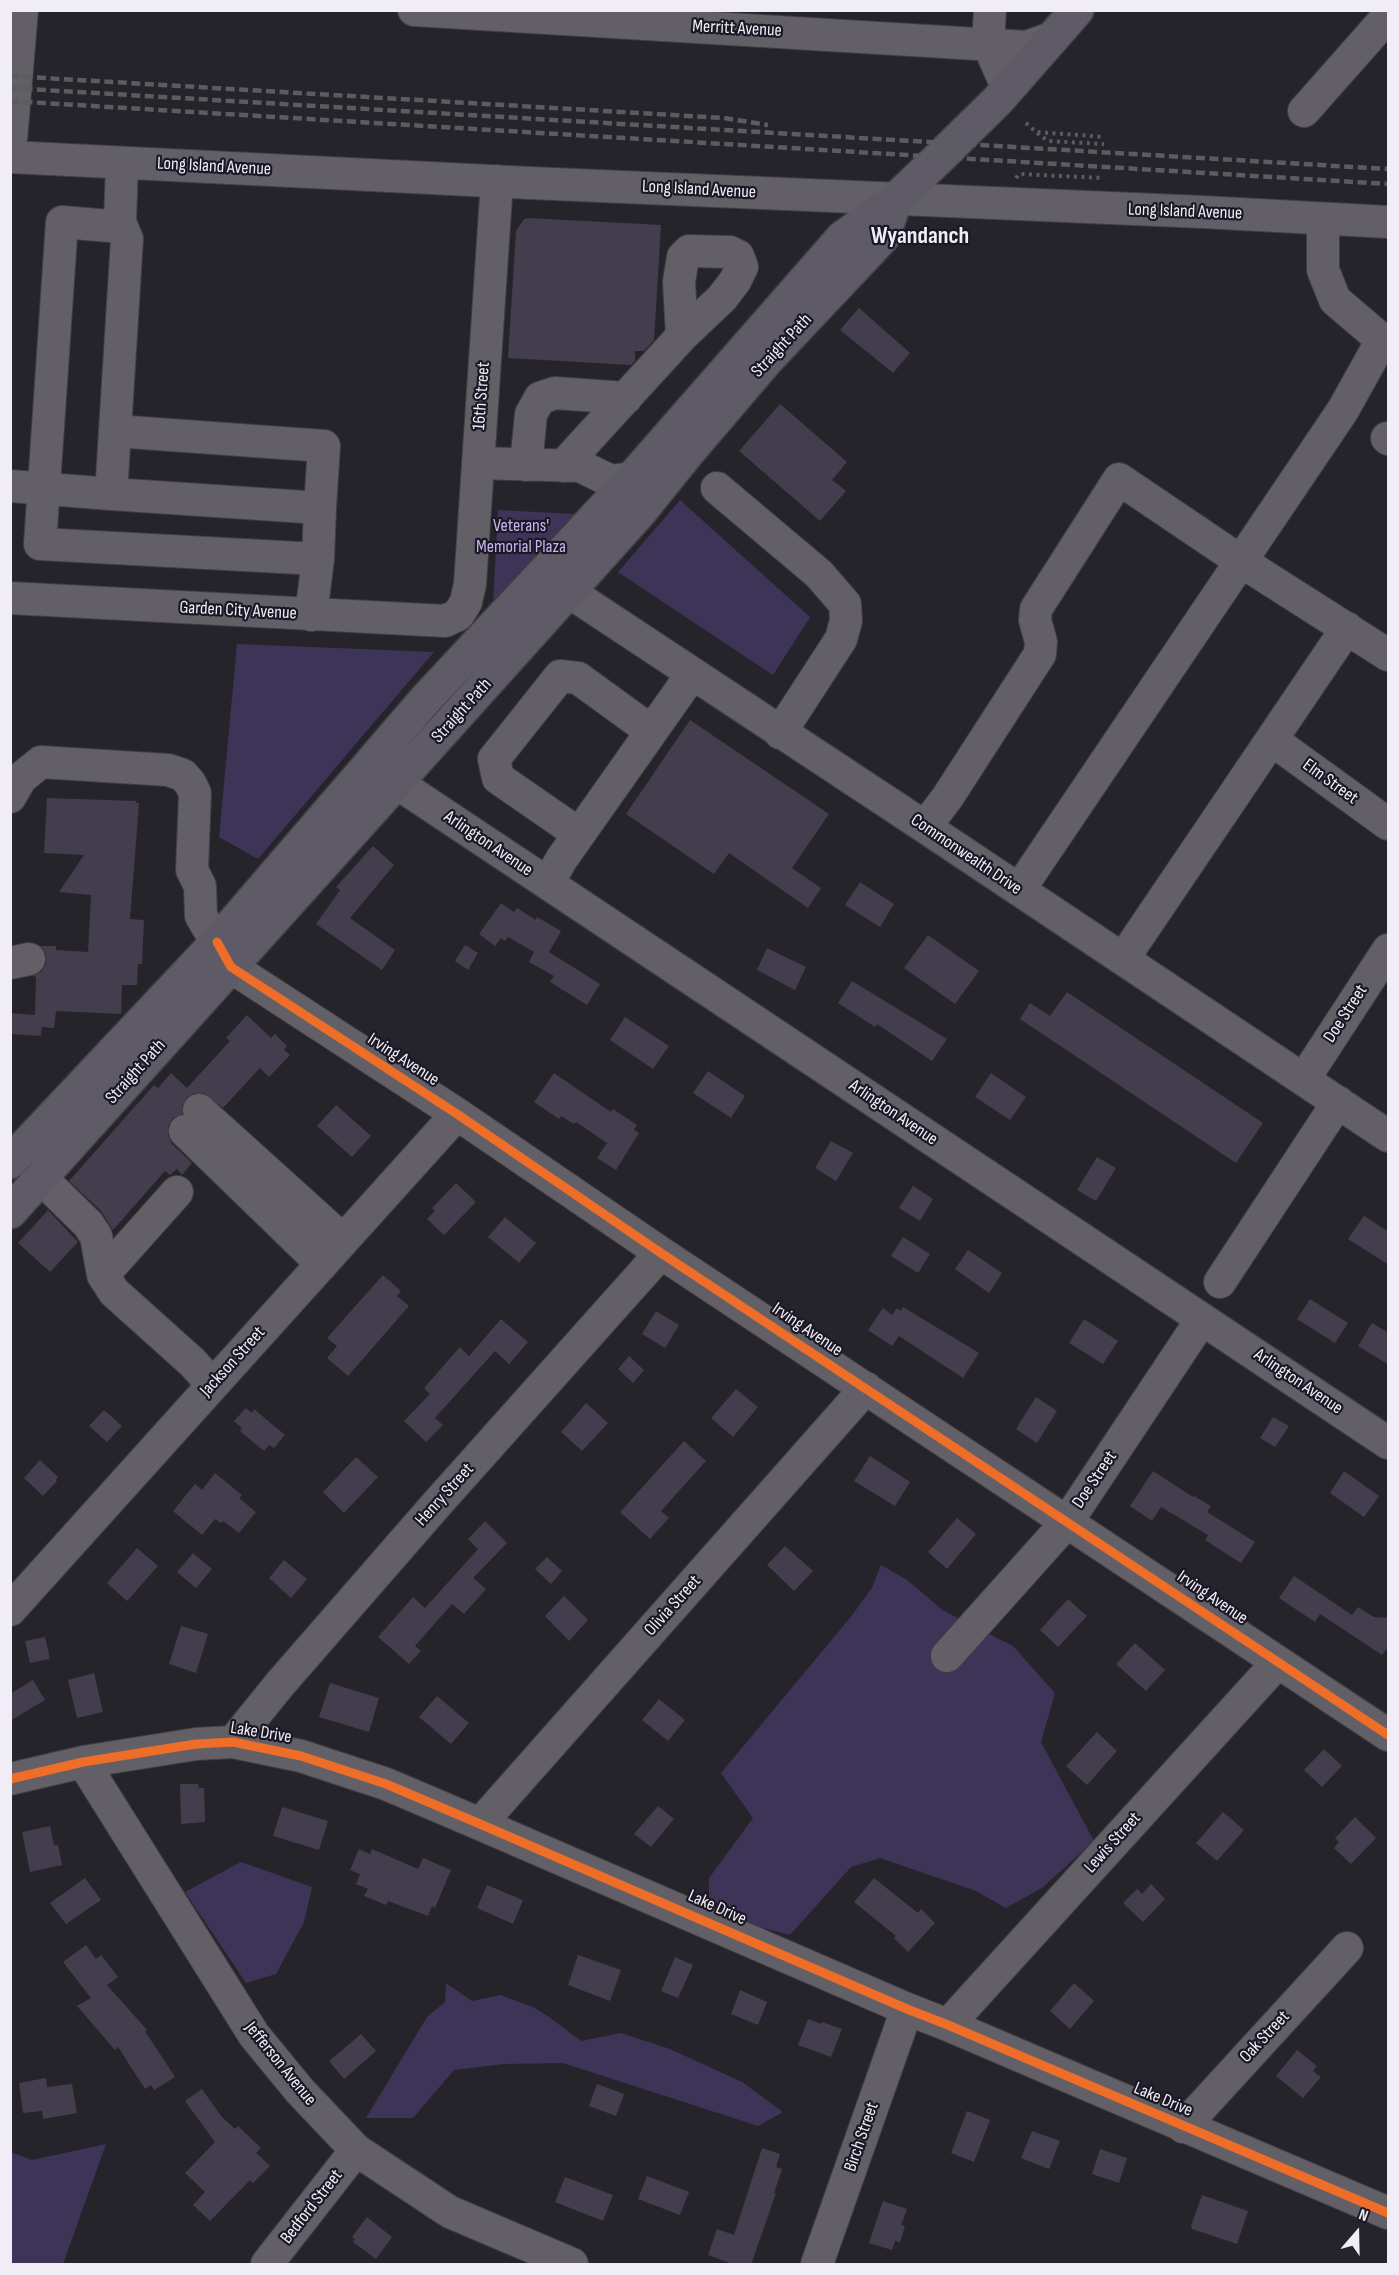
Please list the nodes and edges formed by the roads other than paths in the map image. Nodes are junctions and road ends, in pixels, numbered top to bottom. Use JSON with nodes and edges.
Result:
{"nodes":[{"id":1,"x":22,"y":10,"type":"edge"},
{"id":2,"x":414,"y":10,"type":"edge"},
{"id":3,"x":990,"y":10,"type":"edge"},
{"id":4,"x":1077,"y":10,"type":"edge"},
{"id":5,"x":504,"y":13,"type":"edge"},
{"id":6,"x":1389,"y":16,"type":"edge"},
{"id":7,"x":748,"y":20,"type":"edge"},
{"id":8,"x":1054,"y":36,"type":"junction"},
{"id":9,"x":988,"y":44,"type":"junction"},
{"id":10,"x":1008,"y":89,"type":"junction"},
{"id":11,"x":1304,"y":111,"type":"dead end"},
{"id":12,"x":10,"y":152,"type":"edge"},
{"id":13,"x":10,"y":157,"type":"edge"},
{"id":14,"x":122,"y":162,"type":"junction"},
{"id":15,"x":497,"y":181,"type":"junction"},
{"id":16,"x":896,"y":200,"type":"junction"},
{"id":17,"x":1323,"y":219,"type":"junction"},
{"id":18,"x":1389,"y":222,"type":"edge"},
{"id":19,"x":122,"y":227,"type":"junction"},
{"id":20,"x":682,"y":336,"type":"dead end"},
{"id":21,"x":626,"y":398,"type":"junction"},
{"id":22,"x":115,"y":431,"type":"junction"},
{"id":23,"x":478,"y":463,"type":"junction"},
{"id":24,"x":526,"y":465,"type":"junction"},
{"id":25,"x":572,"y":466,"type":"junction"},
{"id":26,"x":632,"y":478,"type":"junction"},
{"id":27,"x":10,"y":486,"type":"edge"},
{"id":28,"x":717,"y":488,"type":"dead end"},
{"id":29,"x":44,"y":489,"type":"junction"},
{"id":30,"x":111,"y":494,"type":"junction"},
{"id":31,"x":320,"y":508,"type":"junction"},
{"id":32,"x":597,"y":516,"type":"junction"},
{"id":33,"x":318,"y":559,"type":"junction"},
{"id":34,"x":1242,"y":562,"type":"junction"},
{"id":35,"x":555,"y":583,"type":"junction"},
{"id":36,"x":10,"y":598,"type":"edge"},
{"id":37,"x":462,"y":609,"type":"joint"},
{"id":38,"x":311,"y":615,"type":"junction"},
{"id":39,"x":1347,"y":628,"type":"junction"},
{"id":40,"x":1389,"y":656,"type":"edge"},
{"id":41,"x":692,"y":674,"type":"junction"},
{"id":42,"x":651,"y":731,"type":"junction"},
{"id":43,"x":780,"y":733,"type":"junction"},
{"id":44,"x":1272,"y":740,"type":"junction"},
{"id":45,"x":398,"y":783,"type":"junction"},
{"id":46,"x":10,"y":797,"type":"edge"},
{"id":47,"x":1389,"y":824,"type":"edge"},
{"id":48,"x":925,"y":827,"type":"junction"},
{"id":49,"x":579,"y":834,"type":"junction"},
{"id":50,"x":548,"y":883,"type":"junction"},
{"id":51,"x":1019,"y":890,"type":"junction"},
{"id":52,"x":1389,"y":950,"type":"edge"},
{"id":53,"x":224,"y":955,"type":"junction"},
{"id":54,"x":1123,"y":959,"type":"junction"},
{"id":55,"x":1304,"y":1079,"type":"junction"},
{"id":56,"x":1338,"y":1102,"type":"junction"},
{"id":57,"x":457,"y":1114,"type":"junction"},
{"id":58,"x":1389,"y":1136,"type":"edge"},
{"id":59,"x":10,"y":1162,"type":"edge"},
{"id":60,"x":41,"y":1178,"type":"junction"},
{"id":61,"x":177,"y":1192,"type":"dead end"},
{"id":62,"x":10,"y":1212,"type":"edge"},
{"id":63,"x":343,"y":1240,"type":"junction"},
{"id":64,"x":662,"y":1253,"type":"junction"},
{"id":65,"x":322,"y":1264,"type":"junction"},
{"id":66,"x":1220,"y":1281,"type":"dead end"},
{"id":67,"x":108,"y":1283,"type":"junction"},
{"id":68,"x":1202,"y":1319,"type":"junction"},
{"id":69,"x":213,"y":1385,"type":"junction"},
{"id":70,"x":866,"y":1388,"type":"junction"},
{"id":71,"x":1389,"y":1443,"type":"edge"},
{"id":72,"x":1067,"y":1522,"type":"junction"},
{"id":73,"x":10,"y":1610,"type":"edge"},
{"id":74,"x":947,"y":1656,"type":"dead end"},
{"id":75,"x":1278,"y":1662,"type":"junction"},
{"id":76,"x":1389,"y":1735,"type":"edge"},
{"id":77,"x":233,"y":1742,"type":"junction"},
{"id":78,"x":83,"y":1762,"type":"junction"},
{"id":79,"x":10,"y":1779,"type":"edge"},
{"id":80,"x":480,"y":1824,"type":"junction"},
{"id":81,"x":1347,"y":1948,"type":"dead end"},
{"id":82,"x":907,"y":2009,"type":"junction"},
{"id":83,"x":948,"y":2025,"type":"junction"},
{"id":84,"x":1183,"y":2127,"type":"junction"},
{"id":85,"x":356,"y":2150,"type":"junction"},
{"id":86,"x":1389,"y":2213,"type":"edge"},
{"id":87,"x":565,"y":2263,"type":"edge"},
{"id":88,"x":267,"y":2265,"type":"edge"},
{"id":89,"x":817,"y":2265,"type":"edge"}],
"edges":[{"from":1,"to":12,"type":"street"},
{"from":2,"to":5,"type":"street","name":"Merritt Avenue"},
{"from":3,"to":9,"type":"street"},
{"from":4,"to":8,"type":"main road","name":"Straight Path"},
{"from":5,"to":7,"type":"street","name":"Merritt Avenue"},
{"from":6,"to":11,"type":"street"},
{"from":7,"to":9,"type":"street","name":"Merritt Avenue"},
{"from":8,"to":9,"type":"street","name":"Merritt Avenue"},
{"from":8,"to":10,"type":"main road","name":"Straight Path"},
{"from":9,"to":10,"type":"street"},
{"from":10,"to":16,"type":"main road","name":"Straight Path"},
{"from":13,"to":14,"type":"street","name":"Long Island Avenue"},
{"from":14,"to":15,"type":"street","name":"Long Island Avenue"},
{"from":14,"to":19,"type":"street"},
{"from":15,"to":16,"type":"street","name":"Long Island Avenue"},
{"from":15,"to":23,"type":"street","name":"16th Street"},
{"from":16,"to":17,"type":"street","name":"Long Island Avenue"},
{"from":16,"to":26,"type":"main road","name":"Straight Path"},
{"from":16,"to":35,"type":"main road","name":"Straight Path"},
{"from":17,"to":18,"type":"street","name":"Long Island Avenue"},
{"from":17,"to":34,"type":"street"},
{"from":19,"to":22,"type":"street"},
{"from":19,"to":29,"type":"street"},
{"from":20,"to":21,"type":"street"},
{"from":21,"to":24,"type":"street"},
{"from":21,"to":25,"type":"street"},
{"from":22,"to":30,"type":"street"},
{"from":22,"to":31,"type":"street"},
{"from":23,"to":24,"type":"street"},
{"from":23,"to":37,"type":"street","name":"16th Street"},
{"from":24,"to":25,"type":"street"},
{"from":25,"to":26,"type":"street"},
{"from":25,"to":32,"type":"street"},
{"from":26,"to":32,"type":"main road","name":"Straight Path"},
{"from":27,"to":29,"type":"street"},
{"from":28,"to":43,"type":"street"},
{"from":29,"to":30,"type":"street"},
{"from":29,"to":33,"type":"street"},
{"from":30,"to":31,"type":"street"},
{"from":31,"to":33,"type":"street"},
{"from":32,"to":35,"type":"main road","name":"Straight Path"},
{"from":33,"to":38,"type":"street"},
{"from":34,"to":39,"type":"street"},
{"from":34,"to":48,"type":"street"},
{"from":34,"to":51,"type":"street"},
{"from":35,"to":41,"type":"street","name":"Commonwealth Drive"},
{"from":35,"to":45,"type":"main road","name":"Straight Path"},
{"from":35,"to":53,"type":"main road","name":"Straight Path"},
{"from":36,"to":38,"type":"street","name":"Garden City Avenue"},
{"from":37,"to":38,"type":"street","name":"Garden City Avenue"},
{"from":39,"to":40,"type":"street"},
{"from":39,"to":44,"type":"street"},
{"from":41,"to":42,"type":"street"},
{"from":41,"to":43,"type":"street","name":"Commonwealth Drive"},
{"from":42,"to":49,"type":"street"},
{"from":42,"to":49,"type":"street"},
{"from":43,"to":48,"type":"street","name":"Commonwealth Drive"},
{"from":44,"to":47,"type":"street","name":"Elm Street"},
{"from":44,"to":54,"type":"street"},
{"from":45,"to":50,"type":"street","name":"Arlington Avenue"},
{"from":45,"to":53,"type":"main road","name":"Straight Path"},
{"from":46,"to":53,"type":"street"},
{"from":48,"to":51,"type":"street","name":"Commonwealth Drive"},
{"from":49,"to":50,"type":"street"},
{"from":50,"to":68,"type":"street","name":"Arlington Avenue"},
{"from":51,"to":54,"type":"street","name":"Commonwealth Drive"},
{"from":52,"to":55,"type":"street","name":"Doe Street"},
{"from":53,"to":57,"type":"street","name":"Irving Avenue"},
{"from":53,"to":59,"type":"main road","name":"Straight Path"},
{"from":53,"to":60,"type":"main road","name":"Straight Path"},
{"from":54,"to":55,"type":"street","name":"Commonwealth Drive"},
{"from":55,"to":56,"type":"street","name":"Commonwealth Drive"},
{"from":56,"to":58,"type":"street","name":"Commonwealth Drive"},
{"from":56,"to":66,"type":"street"},
{"from":57,"to":63,"type":"street","name":"Jackson Street"},
{"from":57,"to":64,"type":"street","name":"Irving Avenue"},
{"from":60,"to":62,"type":"main road","name":"Straight Path"},
{"from":60,"to":67,"type":"street"},
{"from":61,"to":67,"type":"street"},
{"from":63,"to":65,"type":"street","name":"Jackson Street"},
{"from":63,"to":65,"type":"street"},
{"from":64,"to":70,"type":"street","name":"Irving Avenue"},
{"from":64,"to":77,"type":"street","name":"Henry Street"},
{"from":65,"to":69,"type":"street","name":"Jackson Street"},
{"from":67,"to":69,"type":"street"},
{"from":68,"to":71,"type":"street","name":"Arlington Avenue"},
{"from":68,"to":72,"type":"street","name":"Doe Street"},
{"from":69,"to":73,"type":"street","name":"Jackson Street"},
{"from":70,"to":72,"type":"street","name":"Irving Avenue"},
{"from":70,"to":80,"type":"street","name":"Olivia Street"},
{"from":72,"to":74,"type":"street","name":"Doe Street"},
{"from":72,"to":75,"type":"street","name":"Irving Avenue"},
{"from":75,"to":76,"type":"street","name":"Irving Avenue"},
{"from":75,"to":83,"type":"street","name":"Lewis Street"},
{"from":77,"to":78,"type":"street","name":"Lake Drive"},
{"from":77,"to":80,"type":"street","name":"Lake Drive"},
{"from":78,"to":79,"type":"street","name":"Lake Drive"},
{"from":78,"to":85,"type":"street","name":"Jefferson Avenue"},
{"from":80,"to":82,"type":"street","name":"Lake Drive"},
{"from":81,"to":84,"type":"street","name":"Oak Street"},
{"from":82,"to":83,"type":"street","name":"Lake Drive"},
{"from":82,"to":89,"type":"street","name":"Birch Street"},
{"from":83,"to":84,"type":"street","name":"Lake Drive"},
{"from":84,"to":86,"type":"street","name":"Lake Drive"},
{"from":85,"to":87,"type":"street","name":"Jefferson Avenue"},
{"from":85,"to":88,"type":"street","name":"Bedford Street"}]}
